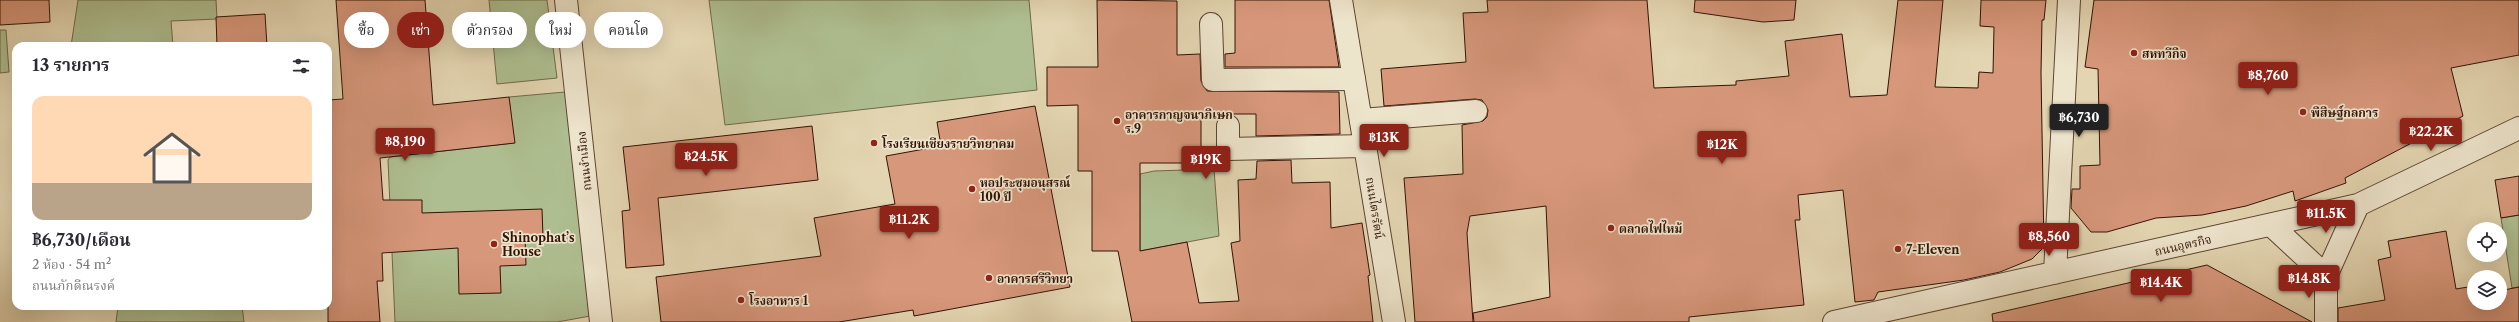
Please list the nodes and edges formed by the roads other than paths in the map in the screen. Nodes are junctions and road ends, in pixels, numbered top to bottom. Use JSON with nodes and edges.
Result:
{"nodes":[{"id":1,"x":566,"y":0,"type":"edge"},
{"id":2,"x":1341,"y":0,"type":"edge"},
{"id":3,"x":2069,"y":0,"type":"edge"},
{"id":4,"x":1211,"y":24,"type":"dead end"},
{"id":5,"x":1354,"y":78,"type":"junction"},
{"id":6,"x":1476,"y":111,"type":"dead end"},
{"id":7,"x":1361,"y":120,"type":"junction"},
{"id":8,"x":1228,"y":126,"type":"dead end"},
{"id":9,"x":2519,"y":128,"type":"edge"},
{"id":10,"x":1365,"y":146,"type":"junction"},
{"id":11,"x":2358,"y":205,"type":"junction"},
{"id":12,"x":2271,"y":225,"type":"junction"},
{"id":13,"x":2055,"y":273,"type":"junction"},
{"id":14,"x":2326,"y":276,"type":"junction"},
{"id":15,"x":601,"y":322,"type":"edge"},
{"id":16,"x":1394,"y":322,"type":"edge"},
{"id":17,"x":1834,"y":322,"type":"edge"},
{"id":18,"x":2326,"y":322,"type":"edge"}],
"edges":[{"from":1,"to":15,"type":"street","name":"ถนนงำเมือง"},
{"from":2,"to":5,"type":"street","name":"ถนนไตรรัตน์"},
{"from":3,"to":13,"type":"street"},
{"from":4,"to":5,"type":"street"},
{"from":5,"to":7,"type":"street","name":"ถนนไตรรัตน์"},
{"from":6,"to":7,"type":"street"},
{"from":7,"to":10,"type":"street","name":"ถนนไตรรัตน์"},
{"from":8,"to":10,"type":"street"},
{"from":9,"to":11,"type":"street","name":"ถนนอุตรกิจ"},
{"from":10,"to":16,"type":"street","name":"ถนนไตรรัตน์"},
{"from":11,"to":12,"type":"street","name":"ถนนอุตรกิจ"},
{"from":11,"to":14,"type":"street"},
{"from":12,"to":13,"type":"street","name":"ถนนอุตรกิจ"},
{"from":12,"to":14,"type":"street"},
{"from":13,"to":17,"type":"street","name":"ถนนอุตรกิจ"},
{"from":14,"to":18,"type":"street"}]}
